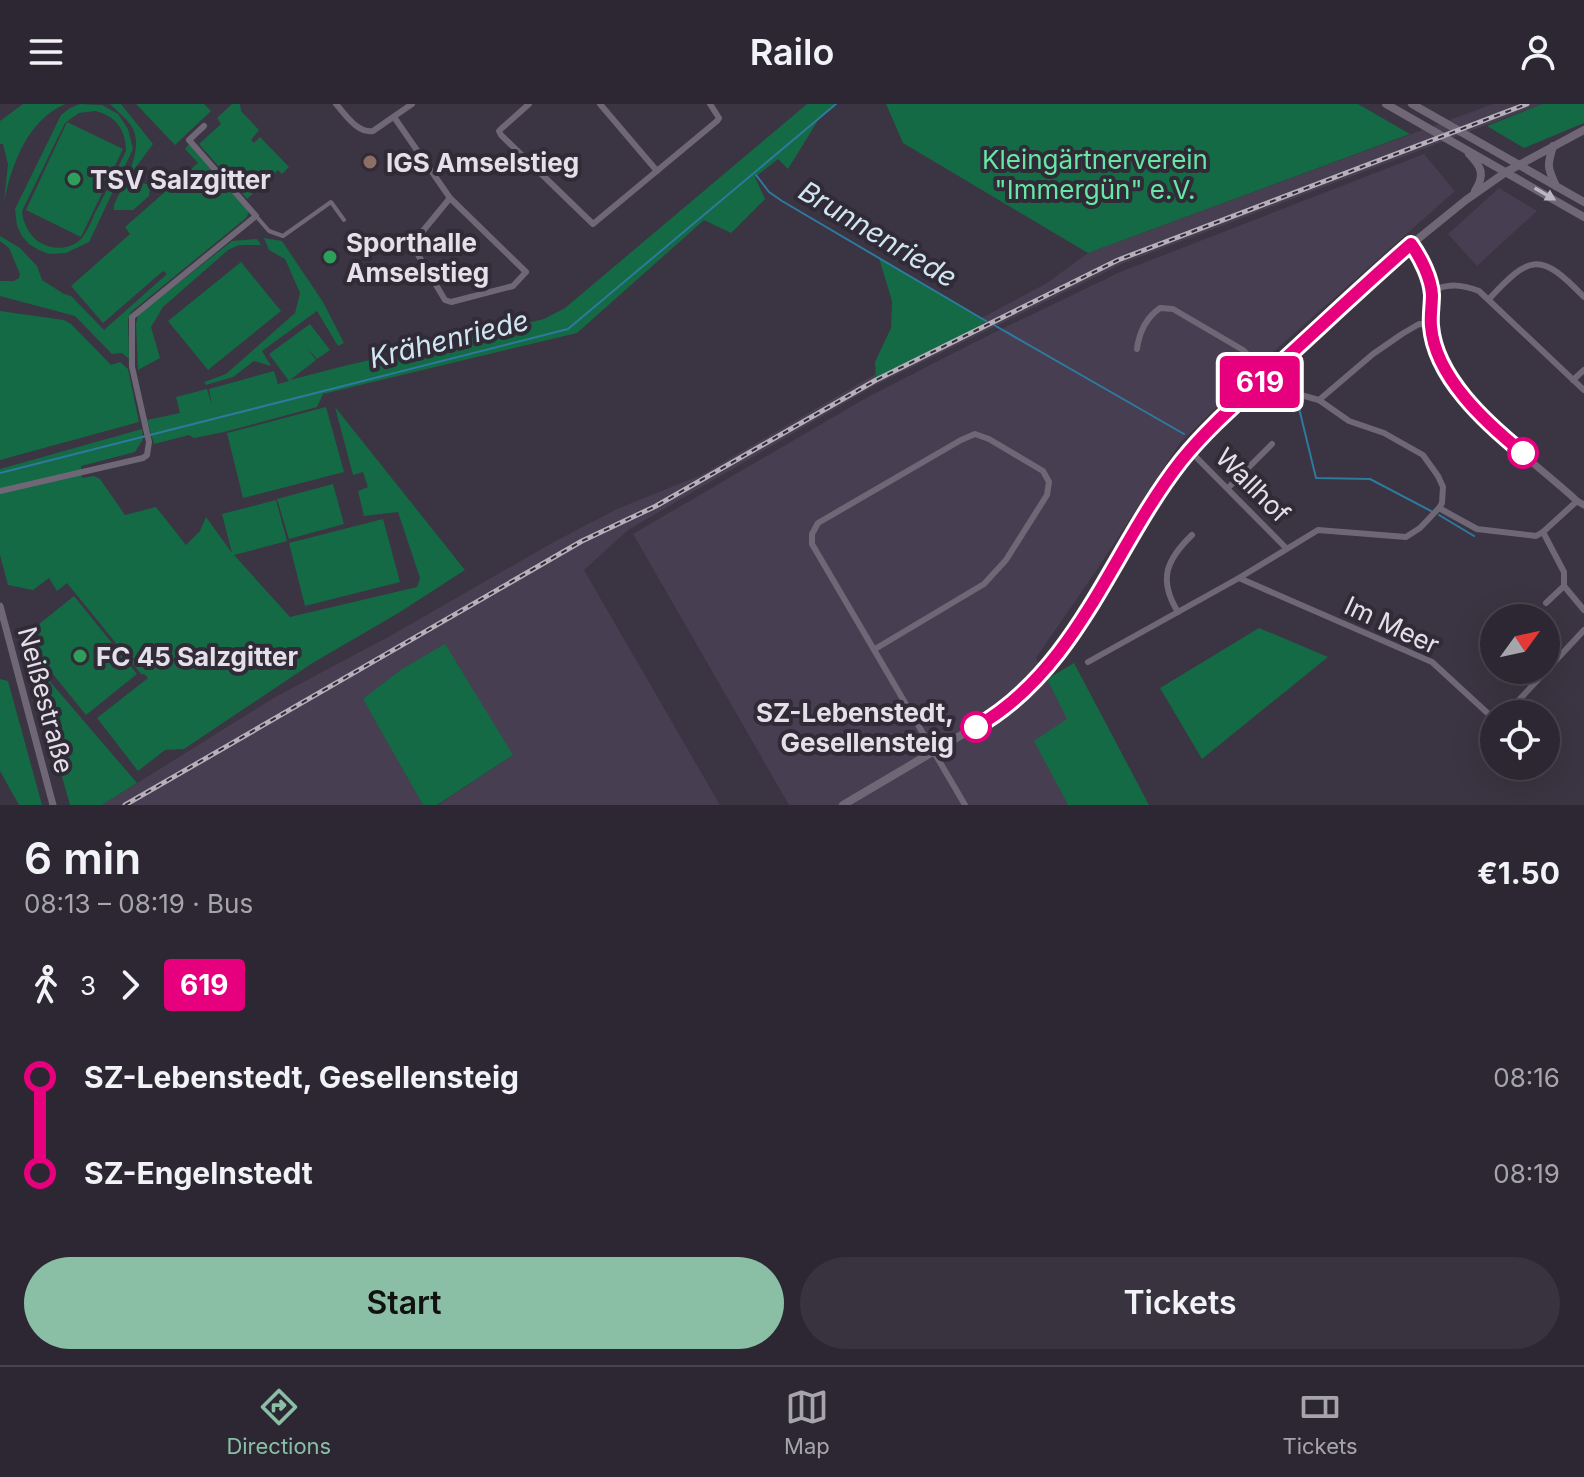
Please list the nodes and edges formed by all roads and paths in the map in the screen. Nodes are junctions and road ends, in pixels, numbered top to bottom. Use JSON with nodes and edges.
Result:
{"nodes":[{"id":1,"x":336,"y":104,"type":"edge"},
{"id":2,"x":412,"y":104,"type":"edge"},
{"id":3,"x":529,"y":104,"type":"edge"},
{"id":4,"x":600,"y":104,"type":"edge"},
{"id":5,"x":710,"y":104,"type":"edge"},
{"id":6,"x":1386,"y":104,"type":"edge"},
{"id":7,"x":1412,"y":104,"type":"edge"},
{"id":8,"x":394,"y":117,"type":"junction"},
{"id":9,"x":204,"y":126,"type":"dead end"},
{"id":10,"x":1584,"y":130,"type":"edge"},
{"id":11,"x":1553,"y":146,"type":"junction"},
{"id":12,"x":1463,"y":148,"type":"junction"},
{"id":13,"x":1519,"y":164,"type":"junction"},
{"id":14,"x":657,"y":171,"type":"junction"},
{"id":15,"x":1506,"y":172,"type":"junction"},
{"id":16,"x":1556,"y":186,"type":"junction"},
{"id":17,"x":1472,"y":195,"type":"junction"},
{"id":18,"x":450,"y":198,"type":"junction"},
{"id":19,"x":1584,"y":202,"type":"edge"},
{"id":20,"x":256,"y":216,"type":"junction"},
{"id":21,"x":1584,"y":217,"type":"edge"},
{"id":22,"x":344,"y":220,"type":"dead end"},
{"id":23,"x":1411,"y":244,"type":"junction"},
{"id":24,"x":1432,"y":290,"type":"junction"},
{"id":25,"x":1584,"y":297,"type":"edge"},
{"id":26,"x":1489,"y":299,"type":"junction"},
{"id":27,"x":1431,"y":325,"type":"junction"},
{"id":28,"x":1137,"y":349,"type":"dead end"},
{"id":29,"x":1584,"y":370,"type":"edge"},
{"id":30,"x":1268,"y":375,"type":"junction"},
{"id":31,"x":1573,"y":380,"type":"junction"},
{"id":32,"x":1278,"y":385,"type":"dead end"},
{"id":33,"x":1584,"y":390,"type":"edge"},
{"id":34,"x":1319,"y":400,"type":"junction"},
{"id":35,"x":1272,"y":444,"type":"dead end"},
{"id":36,"x":1190,"y":451,"type":"junction"},
{"id":37,"x":1228,"y":488,"type":"junction"},
{"id":38,"x":0,"y":491,"type":"edge"},
{"id":39,"x":1580,"y":503,"type":"edge"},
{"id":40,"x":1439,"y":508,"type":"junction"},
{"id":41,"x":1543,"y":532,"type":"junction"},
{"id":42,"x":1192,"y":535,"type":"dead end"},
{"id":43,"x":1286,"y":548,"type":"junction"},
{"id":44,"x":1258,"y":567,"type":"junction"},
{"id":45,"x":1239,"y":578,"type":"junction"},
{"id":46,"x":1564,"y":586,"type":"junction"},
{"id":47,"x":1260,"y":587,"type":"junction"},
{"id":48,"x":1546,"y":603,"type":"dead end"},
{"id":49,"x":0,"y":606,"type":"edge"},
{"id":50,"x":1584,"y":610,"type":"edge"},
{"id":51,"x":1178,"y":612,"type":"junction"},
{"id":52,"x":1584,"y":630,"type":"edge"},
{"id":53,"x":875,"y":649,"type":"junction"},
{"id":54,"x":1088,"y":662,"type":"dead end"},
{"id":55,"x":1519,"y":700,"type":"edge"},
{"id":56,"x":1480,"y":706,"type":"edge"},
{"id":57,"x":933,"y":751,"type":"junction"},
{"id":58,"x":53,"y":805,"type":"edge"},
{"id":59,"x":843,"y":805,"type":"edge"},
{"id":60,"x":965,"y":805,"type":"edge"}],
"edges":[{"from":1,"to":8,"type":"street"},
{"from":2,"to":8,"type":"street"},
{"from":3,"to":14,"type":"street"},
{"from":4,"to":14,"type":"street"},
{"from":5,"to":14,"type":"street"},
{"from":6,"to":12,"type":"main road"},
{"from":7,"to":13,"type":"main road"},
{"from":8,"to":18,"type":"street"},
{"from":9,"to":20,"type":"street"},
{"from":10,"to":11,"type":"main road"},
{"from":11,"to":13,"type":"main road"},
{"from":11,"to":16,"type":"main road"},
{"from":12,"to":15,"type":"main road"},
{"from":12,"to":17,"type":"main road"},
{"from":13,"to":15,"type":"main road"},
{"from":13,"to":16,"type":"main road"},
{"from":15,"to":17,"type":"main road"},
{"from":15,"to":21,"type":"main road","one_way":true},
{"from":16,"to":19,"type":"main road"},
{"from":17,"to":23,"type":"main road"},
{"from":18,"to":18,"type":"street"},
{"from":20,"to":22,"type":"street"},
{"from":20,"to":38,"type":"street"},
{"from":23,"to":24,"type":"street"},
{"from":23,"to":30,"type":"main road"},
{"from":24,"to":26,"type":"street"},
{"from":24,"to":27,"type":"street"},
{"from":25,"to":26,"type":"street"},
{"from":26,"to":31,"type":"street"},
{"from":27,"to":34,"type":"street"},
{"from":27,"to":39,"type":"street"},
{"from":28,"to":30,"type":"street"},
{"from":29,"to":31,"type":"street"},
{"from":30,"to":36,"type":"main road"},
{"from":31,"to":33,"type":"street"},
{"from":32,"to":34,"type":"street"},
{"from":34,"to":40,"type":"street"},
{"from":35,"to":37,"type":"street"},
{"from":36,"to":37,"type":"street","name":"Wallhof"},
{"from":36,"to":57,"type":"main road"},
{"from":37,"to":43,"type":"street","name":"Wallhof"},
{"from":39,"to":41,"type":"street"},
{"from":40,"to":41,"type":"street"},
{"from":40,"to":43,"type":"street"},
{"from":41,"to":46,"type":"street"},
{"from":42,"to":51,"type":"street"},
{"from":43,"to":44,"type":"street"},
{"from":44,"to":45,"type":"street"},
{"from":44,"to":47,"type":"street"},
{"from":45,"to":47,"type":"street","name":"Im Meer"},
{"from":45,"to":51,"type":"street"},
{"from":46,"to":48,"type":"street"},
{"from":46,"to":50,"type":"street"},
{"from":47,"to":56,"type":"street","name":"Im Meer"},
{"from":49,"to":58,"type":"street","name":"Neißestraße"},
{"from":51,"to":54,"type":"street"},
{"from":52,"to":55,"type":"street"},
{"from":53,"to":53,"type":"street"},
{"from":53,"to":57,"type":"street"},
{"from":57,"to":59,"type":"main road"},
{"from":57,"to":60,"type":"street"}]}
